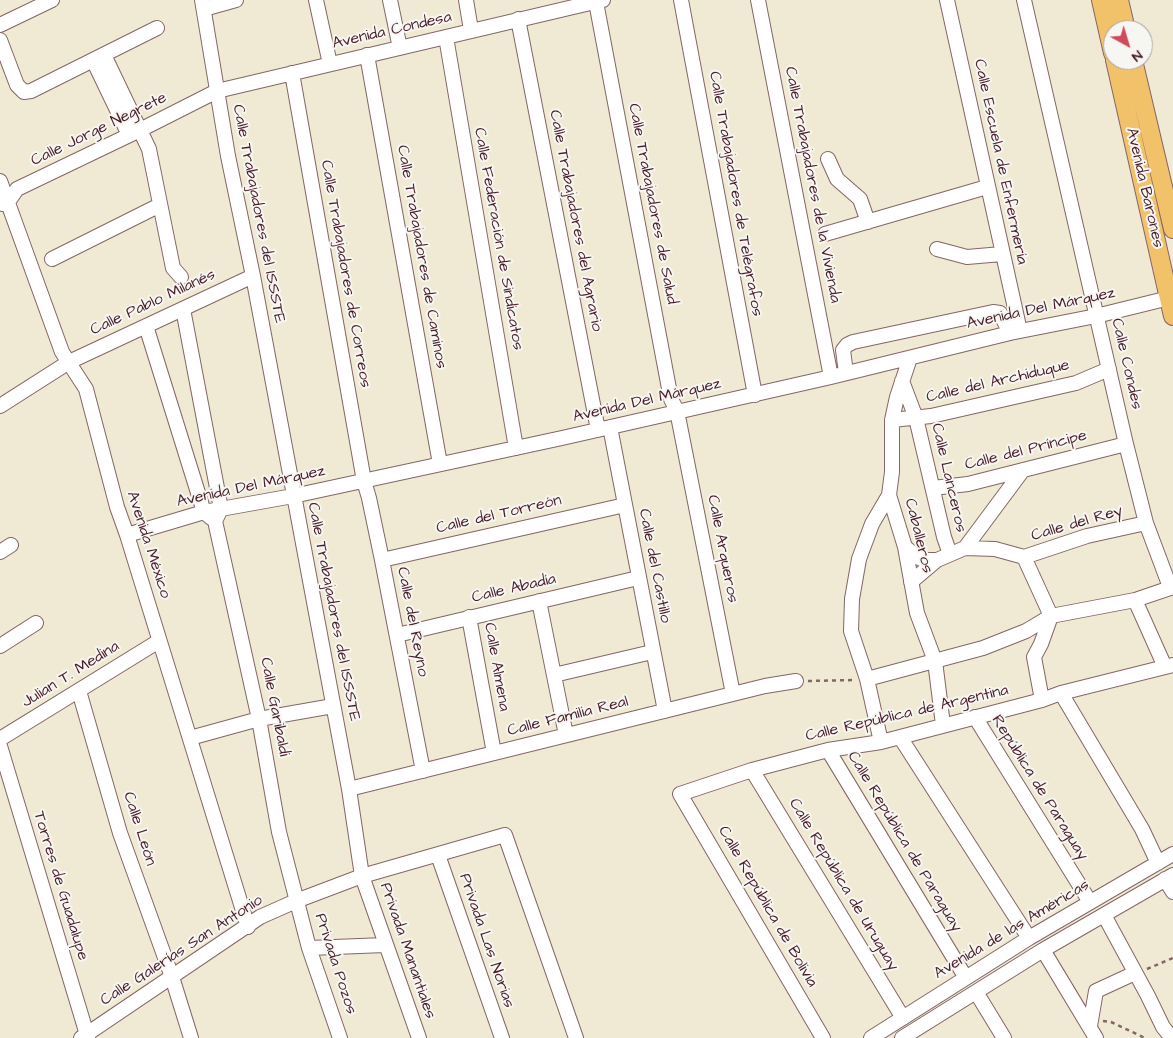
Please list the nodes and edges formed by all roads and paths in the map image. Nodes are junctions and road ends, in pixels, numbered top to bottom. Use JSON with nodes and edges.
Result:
{"nodes":[{"id":1,"x":52,"y":0,"type":"edge"},
{"id":2,"x":236,"y":0,"type":"edge"},
{"id":3,"x":316,"y":0,"type":"edge"},
{"id":4,"x":390,"y":0,"type":"edge"},
{"id":5,"x":466,"y":0,"type":"edge"},
{"id":6,"x":682,"y":0,"type":"edge"},
{"id":7,"x":758,"y":0,"type":"edge"},
{"id":8,"x":947,"y":0,"type":"edge"},
{"id":9,"x":1024,"y":0,"type":"edge"},
{"id":10,"x":1101,"y":0,"type":"edge"},
{"id":11,"x":1119,"y":0,"type":"edge"},
{"id":12,"x":600,"y":1,"type":"edge"},
{"id":13,"x":203,"y":4,"type":"edge"},
{"id":14,"x":542,"y":7,"type":"edge"},
{"id":15,"x":518,"y":19,"type":"junction"},
{"id":16,"x":1106,"y":20,"type":"edge"},
{"id":17,"x":1124,"y":20,"type":"edge"},
{"id":18,"x":0,"y":25,"type":"edge"},
{"id":19,"x":157,"y":28,"type":"dead end"},
{"id":20,"x":471,"y":30,"type":"junction"},
{"id":21,"x":446,"y":37,"type":"junction"},
{"id":22,"x":0,"y":40,"type":"edge"},
{"id":23,"x":400,"y":48,"type":"junction"},
{"id":24,"x":367,"y":55,"type":"junction"},
{"id":25,"x":98,"y":58,"type":"junction"},
{"id":26,"x":330,"y":64,"type":"junction"},
{"id":27,"x":1117,"y":70,"type":"edge"},
{"id":28,"x":1135,"y":70,"type":"edge"},
{"id":29,"x":292,"y":73,"type":"junction"},
{"id":30,"x":217,"y":91,"type":"junction"},
{"id":31,"x":1142,"y":100,"type":"junction"},
{"id":32,"x":1124,"y":105,"type":"junction"},
{"id":33,"x":135,"y":133,"type":"junction"},
{"id":34,"x":828,"y":159,"type":"dead end"},
{"id":35,"x":0,"y":181,"type":"edge"},
{"id":36,"x":987,"y":187,"type":"junction"},
{"id":37,"x":4,"y":203,"type":"edge"},
{"id":38,"x":160,"y":205,"type":"junction"},
{"id":39,"x":868,"y":222,"type":"junction"},
{"id":40,"x":1173,"y":229,"type":"edge"},
{"id":41,"x":825,"y":234,"type":"dead end"},
{"id":42,"x":938,"y":249,"type":"dead end"},
{"id":43,"x":1002,"y":254,"type":"junction"},
{"id":44,"x":52,"y":259,"type":"dead end"},
{"id":45,"x":253,"y":276,"type":"junction"},
{"id":46,"x":181,"y":277,"type":"dead end"},
{"id":47,"x":1170,"y":289,"type":"edge"},
{"id":48,"x":183,"y":309,"type":"junction"},
{"id":49,"x":1096,"y":316,"type":"junction"},
{"id":50,"x":1173,"y":316,"type":"edge"},
{"id":51,"x":146,"y":326,"type":"junction"},
{"id":52,"x":1015,"y":332,"type":"junction"},
{"id":53,"x":910,"y":358,"type":"junction"},
{"id":54,"x":69,"y":362,"type":"junction"},
{"id":55,"x":1109,"y":369,"type":"junction"},
{"id":56,"x":846,"y":373,"type":"junction"},
{"id":57,"x":831,"y":377,"type":"junction"},
{"id":58,"x":902,"y":381,"type":"junction"},
{"id":59,"x":755,"y":395,"type":"junction"},
{"id":60,"x":0,"y":406,"type":"edge"},
{"id":61,"x":677,"y":411,"type":"junction"},
{"id":62,"x":916,"y":418,"type":"junction"},
{"id":63,"x":892,"y":420,"type":"junction"},
{"id":64,"x":604,"y":428,"type":"junction"},
{"id":65,"x":1126,"y":444,"type":"junction"},
{"id":66,"x":516,"y":448,"type":"junction"},
{"id":67,"x":440,"y":464,"type":"junction"},
{"id":68,"x":1023,"y":470,"type":"junction"},
{"id":69,"x":364,"y":481,"type":"junction"},
{"id":70,"x":933,"y":488,"type":"junction"},
{"id":71,"x":889,"y":495,"type":"junction"},
{"id":72,"x":293,"y":496,"type":"junction"},
{"id":73,"x":625,"y":505,"type":"junction"},
{"id":74,"x":204,"y":512,"type":"junction"},
{"id":75,"x":218,"y":515,"type":"junction"},
{"id":76,"x":1146,"y":524,"type":"junction"},
{"id":77,"x":127,"y":535,"type":"junction"},
{"id":78,"x":904,"y":547,"type":"junction"},
{"id":79,"x":965,"y":548,"type":"junction"},
{"id":80,"x":950,"y":554,"type":"junction"},
{"id":81,"x":1024,"y":557,"type":"junction"},
{"id":82,"x":382,"y":560,"type":"junction"},
{"id":83,"x":936,"y":560,"type":"junction"},
{"id":84,"x":638,"y":578,"type":"junction"},
{"id":85,"x":911,"y":582,"type":"junction"},
{"id":86,"x":1172,"y":587,"type":"edge"},
{"id":87,"x":1135,"y":600,"type":"junction"},
{"id":88,"x":539,"y":601,"type":"junction"},
{"id":89,"x":1050,"y":616,"type":"junction"},
{"id":90,"x":470,"y":617,"type":"junction"},
{"id":91,"x":36,"y":623,"type":"dead end"},
{"id":92,"x":397,"y":635,"type":"junction"},
{"id":93,"x":159,"y":641,"type":"junction"},
{"id":94,"x":0,"y":646,"type":"edge"},
{"id":95,"x":652,"y":652,"type":"junction"},
{"id":96,"x":936,"y":661,"type":"junction"},
{"id":97,"x":1169,"y":666,"type":"edge"},
{"id":98,"x":554,"y":675,"type":"junction"},
{"id":99,"x":866,"y":679,"type":"junction"},
{"id":100,"x":796,"y":681,"type":"joint"},
{"id":101,"x":79,"y":690,"type":"junction"},
{"id":102,"x":1061,"y":693,"type":"junction"},
{"id":103,"x":733,"y":694,"type":"junction"},
{"id":104,"x":1042,"y":700,"type":"junction"},
{"id":105,"x":333,"y":706,"type":"junction"},
{"id":106,"x":665,"y":711,"type":"junction"},
{"id":107,"x":975,"y":717,"type":"junction"},
{"id":108,"x":259,"y":719,"type":"junction"},
{"id":109,"x":943,"y":726,"type":"junction"},
{"id":110,"x":566,"y":735,"type":"junction"},
{"id":111,"x":900,"y":737,"type":"junction"},
{"id":112,"x":190,"y":738,"type":"junction"},
{"id":113,"x":0,"y":739,"type":"edge"},
{"id":114,"x":881,"y":742,"type":"junction"},
{"id":115,"x":0,"y":746,"type":"edge"},
{"id":116,"x":828,"y":750,"type":"junction"},
{"id":117,"x":494,"y":753,"type":"junction"},
{"id":118,"x":752,"y":770,"type":"junction"},
{"id":119,"x":423,"y":771,"type":"junction"},
{"id":120,"x":349,"y":789,"type":"junction"},
{"id":121,"x":680,"y":794,"type":"joint"},
{"id":122,"x":1173,"y":854,"type":"edge"},
{"id":123,"x":438,"y":855,"type":"junction"},
{"id":124,"x":1158,"y":863,"type":"junction"},
{"id":125,"x":362,"y":876,"type":"junction"},
{"id":126,"x":1169,"y":877,"type":"edge"},
{"id":127,"x":1173,"y":892,"type":"edge"},
{"id":128,"x":296,"y":901,"type":"junction"},
{"id":129,"x":1090,"y":902,"type":"junction"},
{"id":130,"x":1104,"y":915,"type":"junction"},
{"id":131,"x":248,"y":927,"type":"junction"},
{"id":132,"x":1029,"y":938,"type":"junction"},
{"id":133,"x":385,"y":944,"type":"junction"},
{"id":134,"x":309,"y":948,"type":"junction"},
{"id":135,"x":1043,"y":950,"type":"junction"},
{"id":136,"x":1173,"y":958,"type":"edge"},
{"id":137,"x":1135,"y":973,"type":"junction"},
{"id":138,"x":172,"y":977,"type":"junction"},
{"id":139,"x":966,"y":978,"type":"junction"},
{"id":140,"x":976,"y":992,"type":"junction"},
{"id":141,"x":903,"y":1018,"type":"junction"},
{"id":142,"x":1093,"y":1028,"type":"edge"},
{"id":143,"x":86,"y":1037,"type":"edge"},
{"id":144,"x":191,"y":1038,"type":"edge"},
{"id":145,"x":340,"y":1038,"type":"edge"},
{"id":146,"x":419,"y":1038,"type":"edge"},
{"id":147,"x":502,"y":1038,"type":"edge"},
{"id":148,"x":576,"y":1038,"type":"edge"},
{"id":149,"x":823,"y":1038,"type":"edge"},
{"id":150,"x":871,"y":1038,"type":"edge"},
{"id":151,"x":902,"y":1038,"type":"edge"},
{"id":152,"x":1004,"y":1038,"type":"edge"},
{"id":153,"x":1145,"y":1038,"type":"edge"},
{"id":154,"x":1172,"y":1038,"type":"edge"}],
"edges":[{"from":1,"to":18,"type":"street"},
{"from":2,"to":13,"type":"street"},
{"from":3,"to":26,"type":"street"},
{"from":4,"to":23,"type":"street"},
{"from":5,"to":20,"type":"street"},
{"from":6,"to":59,"type":"street","name":"Calle Trabajadores de Telégrafos"},
{"from":7,"to":57,"type":"street","name":"Calle Trabajadores de la Vivienda"},
{"from":8,"to":36,"type":"street","name":"Calle Escuela de Enfermería"},
{"from":9,"to":49,"type":"street","name":"Calle Condes"},
{"from":10,"to":16,"type":"main road"},
{"from":11,"to":17,"type":"main road"},
{"from":12,"to":14,"type":"street","name":"Avenida Condesa"},
{"from":12,"to":61,"type":"street","name":"Calle Trabajadores de Salud"},
{"from":13,"to":30,"type":"street","name":"Calle Trabajadores del ISSSTE"},
{"from":14,"to":15,"type":"street","name":"Avenida Condesa"},
{"from":15,"to":20,"type":"street","name":"Avenida Condesa"},
{"from":15,"to":64,"type":"street","name":"Calle Trabajadores del Agrario"},
{"from":19,"to":25,"type":"street"},
{"from":20,"to":21,"type":"street","name":"Avenida Condesa"},
{"from":21,"to":23,"type":"street","name":"Avenida Condesa"},
{"from":21,"to":66,"type":"street","name":"Calle Federación de Sindicatos"},
{"from":22,"to":25,"type":"street"},
{"from":23,"to":24,"type":"street","name":"Avenida Condesa"},
{"from":24,"to":26,"type":"street","name":"Avenida Condesa"},
{"from":24,"to":67,"type":"street","name":"Calle Trabajadores de Caminos"},
{"from":25,"to":33,"type":"street"},
{"from":26,"to":29,"type":"street","name":"Avenida Condesa"},
{"from":27,"to":32,"type":"main road","name":"Avenida Barones"},
{"from":28,"to":31,"type":"main road","name":"Avenida Barones"},
{"from":29,"to":30,"type":"street","name":"Avenida Condesa"},
{"from":29,"to":69,"type":"street","name":"Calle Trabajadores de Correos"},
{"from":30,"to":33,"type":"street","name":"Calle Jorge Negrete"},
{"from":30,"to":45,"type":"street","name":"Calle Trabajadores del ISSSTE"},
{"from":31,"to":32,"type":"main road"},
{"from":31,"to":40,"type":"main road","name":"Avenida Barones"},
{"from":32,"to":47,"type":"main road","name":"Avenida Barones"},
{"from":33,"to":37,"type":"street","name":"Calle Jorge Negrete"},
{"from":33,"to":38,"type":"street"},
{"from":34,"to":39,"type":"street"},
{"from":35,"to":37,"type":"street","name":"Avenida México"},
{"from":36,"to":39,"type":"street"},
{"from":36,"to":43,"type":"street","name":"Calle Escuela de Enfermería"},
{"from":37,"to":54,"type":"street","name":"Avenida México"},
{"from":38,"to":44,"type":"street"},
{"from":38,"to":46,"type":"street"},
{"from":39,"to":41,"type":"street"},
{"from":42,"to":43,"type":"street"},
{"from":43,"to":52,"type":"street","name":"Calle Escuela de Enfermería"},
{"from":45,"to":48,"type":"street","name":"Calle Pablo Milanés"},
{"from":45,"to":72,"type":"street","name":"Calle Trabajadores del ISSSTE"},
{"from":47,"to":49,"type":"street","name":"Avenida Del Márquez"},
{"from":47,"to":50,"type":"main road","name":"Avenida Barones"},
{"from":48,"to":51,"type":"street","name":"Calle Pablo Milanés"},
{"from":48,"to":75,"type":"street","name":"Calle Garibaldi"},
{"from":49,"to":52,"type":"street","name":"Avenida Del Márquez"},
{"from":49,"to":55,"type":"street","name":"Calle Condes"},
{"from":51,"to":54,"type":"street","name":"Calle Pablo Milanés"},
{"from":51,"to":74,"type":"street"},
{"from":52,"to":53,"type":"street","name":"Avenida Del Márquez"},
{"from":52,"to":56,"type":"street"},
{"from":53,"to":56,"type":"street","name":"Avenida Del Márquez"},
{"from":53,"to":58,"type":"street","name":"Caballeros"},
{"from":54,"to":60,"type":"street","name":"Calle Pablo Milanés"},
{"from":54,"to":77,"type":"street","name":"Avenida México"},
{"from":55,"to":62,"type":"street","name":"Calle del Archiduque"},
{"from":55,"to":65,"type":"street","name":"Calle Condes"},
{"from":56,"to":57,"type":"street","name":"Avenida Del Márquez"},
{"from":57,"to":59,"type":"street","name":"Avenida Del Márquez"},
{"from":58,"to":62,"type":"street","name":"Calle Lanceros"},
{"from":58,"to":63,"type":"street","name":"Caballeros"},
{"from":59,"to":61,"type":"street","name":"Avenida Del Márquez"},
{"from":61,"to":64,"type":"street","name":"Avenida Del Márquez"},
{"from":61,"to":103,"type":"street","name":"Calle Arqueros"},
{"from":62,"to":63,"type":"street","name":"Calle del Archiduque"},
{"from":62,"to":70,"type":"street","name":"Calle Lanceros"},
{"from":63,"to":71,"type":"street","name":"Caballeros"},
{"from":64,"to":66,"type":"street","name":"Avenida Del Márquez"},
{"from":64,"to":73,"type":"street","name":"Calle del Castillo"},
{"from":65,"to":68,"type":"street","name":"Calle del Príncipe"},
{"from":65,"to":76,"type":"street","name":"Calle Condes"},
{"from":66,"to":67,"type":"street","name":"Avenida Del Márquez"},
{"from":67,"to":69,"type":"street","name":"Avenida Del Márquez"},
{"from":68,"to":70,"type":"street","name":"Calle del Príncipe"},
{"from":68,"to":79,"type":"street"},
{"from":69,"to":72,"type":"street","name":"Avenida Del Márquez"},
{"from":69,"to":82,"type":"street","name":"Calle del Reyno"},
{"from":70,"to":80,"type":"street","name":"Calle Lanceros"},
{"from":71,"to":78,"type":"street","name":"Caballeros"},
{"from":71,"to":99,"type":"street"},
{"from":72,"to":75,"type":"street","name":"Avenida Del Márquez"},
{"from":72,"to":105,"type":"street","name":"Calle Trabajadores del ISSSTE"},
{"from":73,"to":82,"type":"street","name":"Calle del Torreón"},
{"from":73,"to":84,"type":"street","name":"Calle del Castillo"},
{"from":74,"to":75,"type":"street"},
{"from":74,"to":77,"type":"street","name":"Avenida Del Márquez"},
{"from":75,"to":108,"type":"street","name":"Calle Garibaldi"},
{"from":76,"to":81,"type":"street","name":"Calle del Rey"},
{"from":76,"to":86,"type":"street","name":"Calle Condes"},
{"from":77,"to":93,"type":"street","name":"Avenida México"},
{"from":78,"to":83,"type":"street"},
{"from":78,"to":85,"type":"street","name":"Caballeros"},
{"from":79,"to":80,"type":"street","name":"Calle del Rey"},
{"from":79,"to":81,"type":"street","name":"Calle del Rey"},
{"from":80,"to":83,"type":"street","name":"Calle del Rey"},
{"from":81,"to":89,"type":"street"},
{"from":82,"to":92,"type":"street","name":"Calle del Reyno"},
{"from":83,"to":85,"type":"street"},
{"from":84,"to":88,"type":"street","name":"Calle Abadía"},
{"from":84,"to":95,"type":"street","name":"Calle del Castillo"},
{"from":85,"to":96,"type":"street","name":"Caballeros"},
{"from":86,"to":87,"type":"street"},
{"from":87,"to":89,"type":"street"},
{"from":87,"to":97,"type":"street"},
{"from":88,"to":90,"type":"street","name":"Calle Abadía"},
{"from":88,"to":98,"type":"street"},
{"from":89,"to":96,"type":"street"},
{"from":89,"to":104,"type":"street"},
{"from":90,"to":92,"type":"street","name":"Calle Abadía"},
{"from":90,"to":117,"type":"street","name":"Calle Almena"},
{"from":91,"to":94,"type":"street"},
{"from":92,"to":119,"type":"street","name":"Calle del Reyno"},
{"from":93,"to":101,"type":"street","name":"Julian T. Medina"},
{"from":93,"to":112,"type":"street","name":"Avenida México"},
{"from":95,"to":98,"type":"street"},
{"from":95,"to":106,"type":"street","name":"Calle del Castillo"},
{"from":96,"to":99,"type":"street"},
{"from":96,"to":109,"type":"street","name":"Caballeros"},
{"from":97,"to":102,"type":"street","name":"Calle República de Argentina"},
{"from":98,"to":110,"type":"street"},
{"from":99,"to":100,"type":"path"},
{"from":99,"to":114,"type":"street"},
{"from":100,"to":103,"type":"street","name":"Calle Familia Real"},
{"from":101,"to":113,"type":"street","name":"Julian T. Medina"},
{"from":101,"to":138,"type":"street","name":"Calle León"},
{"from":102,"to":104,"type":"street","name":"Calle República de Argentina"},
{"from":102,"to":124,"type":"street"},
{"from":103,"to":106,"type":"street","name":"Calle Familia Real"},
{"from":104,"to":107,"type":"street","name":"Calle República de Argentina"},
{"from":105,"to":108,"type":"street"},
{"from":105,"to":120,"type":"street","name":"Calle Trabajadores del ISSSTE"},
{"from":106,"to":110,"type":"street","name":"Calle Familia Real"},
{"from":107,"to":109,"type":"street","name":"Calle República de Argentina"},
{"from":107,"to":129,"type":"street","name":"República de Paraguay"},
{"from":108,"to":112,"type":"street"},
{"from":108,"to":128,"type":"street","name":"Calle Garibaldi"},
{"from":109,"to":111,"type":"street","name":"Calle República de Argentina"},
{"from":110,"to":117,"type":"street","name":"Calle Familia Real"},
{"from":111,"to":114,"type":"street","name":"Calle República de Argentina"},
{"from":111,"to":132,"type":"street"},
{"from":112,"to":131,"type":"street","name":"Avenida México"},
{"from":114,"to":116,"type":"street","name":"Calle República de Argentina"},
{"from":115,"to":143,"type":"street","name":"Torres de Guadalupe"},
{"from":116,"to":118,"type":"street","name":"Calle República de Argentina"},
{"from":116,"to":139,"type":"street","name":"Calle República de Paraguay"},
{"from":117,"to":119,"type":"street","name":"Calle Familia Real"},
{"from":118,"to":121,"type":"street","name":"Calle República de Argentina"},
{"from":118,"to":141,"type":"street","name":"Calle República de Uruguay"},
{"from":119,"to":120,"type":"street","name":"Calle Familia Real"},
{"from":120,"to":125,"type":"street","name":"Calle Trabajadores del ISSSTE"},
{"from":121,"to":149,"type":"street","name":"Calle República de Bolivia"},
{"from":122,"to":124,"type":"street","name":"Avenida de las Américas"},
{"from":123,"to":125,"type":"street","name":"Calle Galerías San Antonio"},
{"from":123,"to":147,"type":"street","name":"Privada Las Norias"},
{"from":123,"to":148,"type":"street","name":"Calle Galerías San Antonio"},
{"from":124,"to":129,"type":"street","name":"Avenida de las Américas"},
{"from":125,"to":128,"type":"street","name":"Calle Galerías San Antonio"},
{"from":125,"to":133,"type":"street","name":"Privada Manantiales"},
{"from":126,"to":127,"type":"street"},
{"from":126,"to":130,"type":"street","name":"Avenida de las Américas"},
{"from":128,"to":131,"type":"street","name":"Calle Galerías San Antonio"},
{"from":128,"to":134,"type":"street","name":"Privada Pozos"},
{"from":129,"to":132,"type":"street","name":"Avenida de las Américas"},
{"from":130,"to":135,"type":"street","name":"Avenida de las Américas"},
{"from":130,"to":137,"type":"street"},
{"from":131,"to":138,"type":"street","name":"Calle Galerías San Antonio"},
{"from":132,"to":139,"type":"street","name":"Avenida de las Américas"},
{"from":133,"to":134,"type":"street"},
{"from":133,"to":146,"type":"street","name":"Privada Manantiales"},
{"from":134,"to":145,"type":"street","name":"Privada Pozos"},
{"from":135,"to":140,"type":"street","name":"Avenida de las Américas"},
{"from":135,"to":142,"type":"street"},
{"from":136,"to":137,"type":"path"},
{"from":137,"to":142,"type":"street"},
{"from":137,"to":154,"type":"street"},
{"from":138,"to":143,"type":"street","name":"Calle Galerías San Antonio"},
{"from":138,"to":144,"type":"street","name":"Calle León"},
{"from":139,"to":141,"type":"street","name":"Avenida de las Américas"},
{"from":140,"to":151,"type":"street","name":"Avenida de las Américas"},
{"from":140,"to":152,"type":"street"},
{"from":141,"to":150,"type":"street","name":"Avenida de las Américas"},
{"from":142,"to":153,"type":"path"}]}
